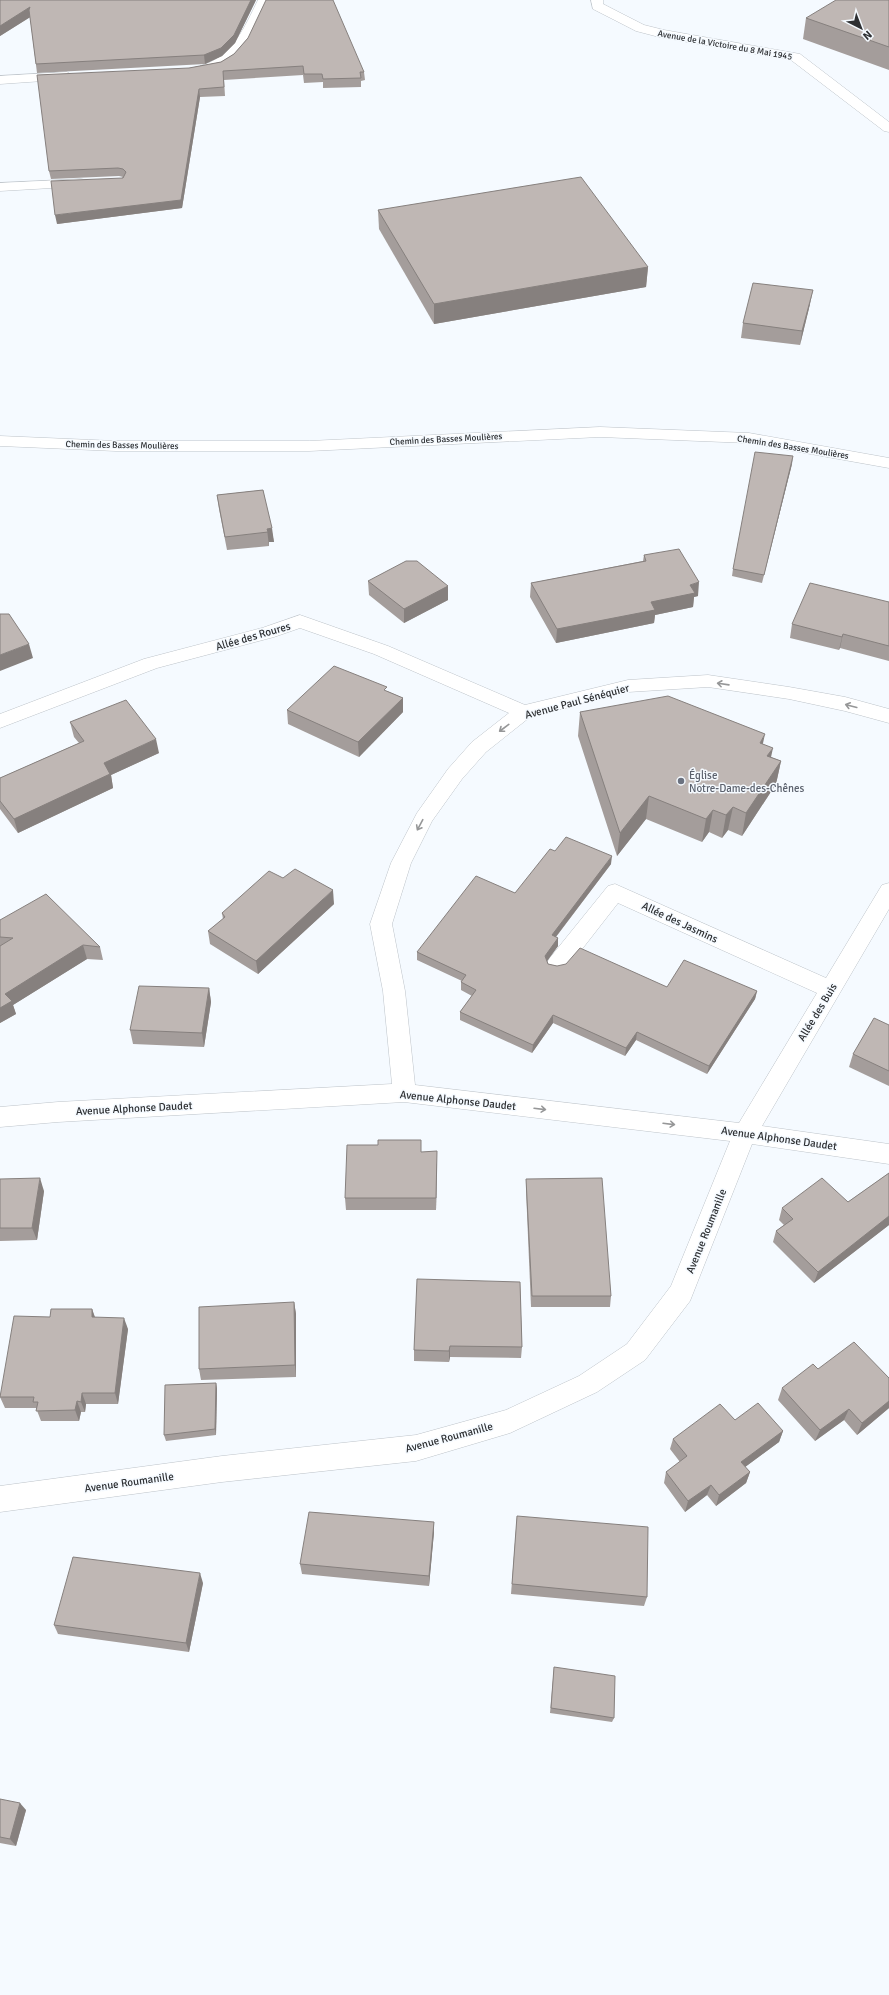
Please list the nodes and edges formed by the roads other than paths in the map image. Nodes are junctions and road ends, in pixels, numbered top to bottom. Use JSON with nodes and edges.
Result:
{"nodes":[{"id":1,"x":264,"y":0,"type":"edge"},
{"id":2,"x":597,"y":0,"type":"edge"},
{"id":3,"x":190,"y":71,"type":"edge"},
{"id":4,"x":81,"y":76,"type":"edge"},
{"id":5,"x":0,"y":80,"type":"edge"},
{"id":6,"x":889,"y":128,"type":"edge"},
{"id":7,"x":95,"y":183,"type":"edge"},
{"id":8,"x":0,"y":187,"type":"edge"},
{"id":9,"x":0,"y":441,"type":"edge"},
{"id":10,"x":889,"y":463,"type":"edge"},
{"id":11,"x":524,"y":712,"type":"junction"},
{"id":12,"x":889,"y":716,"type":"edge"},
{"id":13,"x":0,"y":721,"type":"edge"},
{"id":14,"x":889,"y":890,"type":"edge"},
{"id":15,"x":557,"y":965,"type":"edge"},
{"id":16,"x":830,"y":990,"type":"junction"},
{"id":17,"x":404,"y":1093,"type":"junction"},
{"id":18,"x":0,"y":1117,"type":"edge"},
{"id":19,"x":745,"y":1133,"type":"junction"},
{"id":20,"x":889,"y":1154,"type":"edge"},
{"id":21,"x":0,"y":1500,"type":"edge"}],
"edges":[{"from":1,"to":3,"type":"street"},
{"from":2,"to":6,"type":"street","name":"Avenue de la Victoire du 8 Mai 1945"},
{"from":4,"to":5,"type":"street"},
{"from":7,"to":8,"type":"street"},
{"from":9,"to":10,"type":"street","name":"Chemin des Basses Moulières"},
{"from":12,"to":11,"type":"street","name":"Avenue Paul Sénéquier","one_way":true},
{"from":11,"to":13,"type":"street","name":"Allée des Roures"},
{"from":11,"to":17,"type":"street","name":"Avenue Paul Sénéquier","one_way":true},
{"from":14,"to":16,"type":"street","name":"Allée des Buis"},
{"from":15,"to":16,"type":"street","name":"Allée des Jasmins"},
{"from":16,"to":19,"type":"street","name":"Allée des Buis"},
{"from":17,"to":18,"type":"street","name":"Avenue Alphonse Daudet"},
{"from":17,"to":19,"type":"street","name":"Avenue Alphonse Daudet","one_way":true},
{"from":19,"to":20,"type":"street","name":"Avenue Alphonse Daudet"},
{"from":19,"to":21,"type":"street","name":"Avenue Roumanille"}]}
